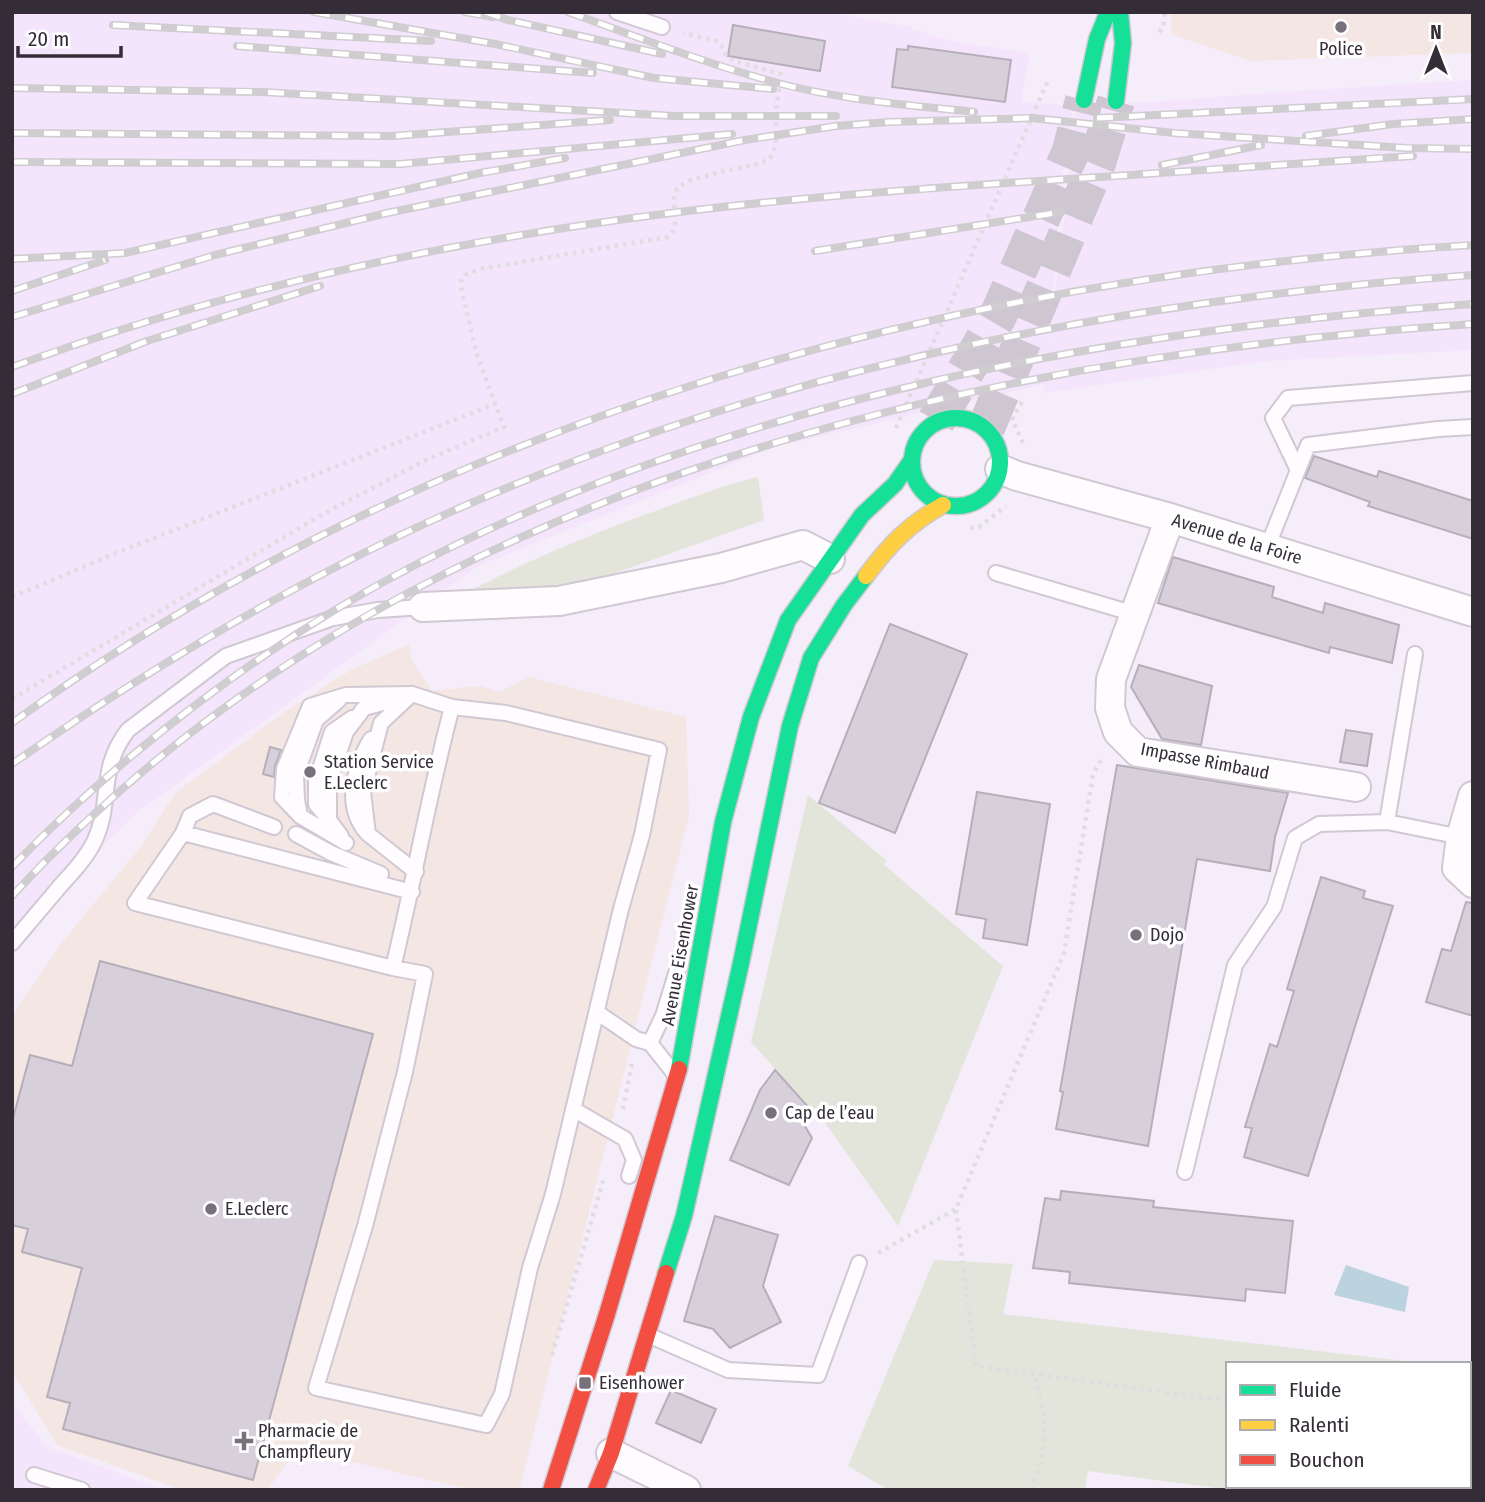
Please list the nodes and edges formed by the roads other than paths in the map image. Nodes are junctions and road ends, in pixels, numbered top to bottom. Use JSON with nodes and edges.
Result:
{"nodes":[{"id":1,"x":617,"y":12,"type":"edge"},
{"id":2,"x":1108,"y":12,"type":"edge"},
{"id":3,"x":1120,"y":12,"type":"edge"},
{"id":4,"x":662,"y":27,"type":"road end"},
{"id":5,"x":1084,"y":100,"type":"tunnel mouth"},
{"id":6,"x":1116,"y":101,"type":"tunnel mouth"},
{"id":7,"x":1473,"y":383,"type":"edge"},
{"id":8,"x":1473,"y":427,"type":"edge"},
{"id":9,"x":911,"y":461,"type":"junction"},
{"id":10,"x":1297,"y":468,"type":"junction"},
{"id":11,"x":1000,"y":469,"type":"junction"},
{"id":12,"x":943,"y":505,"type":"junction"},
{"id":13,"x":1170,"y":518,"type":"junction"},
{"id":14,"x":1267,"y":548,"type":"junction"},
{"id":15,"x":830,"y":559,"type":"junction"},
{"id":16,"x":996,"y":573,"type":"dead end"},
{"id":17,"x":423,"y":607,"type":"joint"},
{"id":18,"x":1473,"y":612,"type":"edge"},
{"id":19,"x":1135,"y":614,"type":"junction"},
{"id":20,"x":1415,"y":654,"type":"dead end"},
{"id":21,"x":412,"y":694,"type":"junction"},
{"id":22,"x":452,"y":706,"type":"junction"},
{"id":23,"x":1356,"y":787,"type":"dead end"},
{"id":24,"x":1473,"y":796,"type":"edge"},
{"id":25,"x":723,"y":822,"type":"junction"},
{"id":26,"x":1387,"y":822,"type":"junction"},
{"id":27,"x":274,"y":827,"type":"dead end"},
{"id":28,"x":183,"y":833,"type":"junction"},
{"id":29,"x":296,"y":834,"type":"dead end"},
{"id":30,"x":1461,"y":837,"type":"junction"},
{"id":31,"x":416,"y":872,"type":"junction"},
{"id":32,"x":381,"y":874,"type":"dead end"},
{"id":33,"x":1473,"y":883,"type":"edge"},
{"id":34,"x":412,"y":892,"type":"junction"},
{"id":35,"x":12,"y":943,"type":"edge"},
{"id":36,"x":393,"y":968,"type":"junction"},
{"id":37,"x":597,"y":1013,"type":"junction"},
{"id":38,"x":643,"y":1041,"type":"junction"},
{"id":39,"x":677,"y":1077,"type":"junction"},
{"id":40,"x":685,"y":1099,"type":"dead end"},
{"id":41,"x":573,"y":1109,"type":"junction"},
{"id":42,"x":683,"y":1156,"type":"dead end"},
{"id":43,"x":1185,"y":1172,"type":"dead end"},
{"id":44,"x":626,"y":1191,"type":"dead end"},
{"id":45,"x":684,"y":1216,"type":"junction"},
{"id":46,"x":611,"y":1249,"type":"dead end"},
{"id":47,"x":859,"y":1263,"type":"road end"},
{"id":48,"x":607,"y":1314,"type":"junction"},
{"id":49,"x":648,"y":1335,"type":"junction"},
{"id":50,"x":611,"y":1453,"type":"junction"},
{"id":51,"x":34,"y":1475,"type":"dead end"},
{"id":52,"x":82,"y":1490,"type":"edge"},
{"id":53,"x":551,"y":1490,"type":"edge"},
{"id":54,"x":596,"y":1490,"type":"edge"},
{"id":55,"x":686,"y":1490,"type":"edge"}],
"edges":[{"from":1,"to":4,"type":"lane"},
{"from":2,"to":5,"type":"main road"},
{"from":3,"to":6,"type":"main road"},
{"from":7,"to":10,"type":"lane"},
{"from":8,"to":10,"type":"lane"},
{"from":9,"to":11,"type":"main road"},
{"from":9,"to":12,"type":"main road"},
{"from":9,"to":15,"type":"main road","name":"Avenue Eisenhower"},
{"from":10,"to":14,"type":"lane"},
{"from":11,"to":12,"type":"main road"},
{"from":11,"to":13,"type":"street","name":"Avenue de la Foire"},
{"from":12,"to":45,"type":"main road"},
{"from":13,"to":14,"type":"street","name":"Avenue de la Foire"},
{"from":13,"to":19,"type":"street","name":"Impasse Rimbaud"},
{"from":14,"to":18,"type":"street","name":"Avenue de la Foire"},
{"from":15,"to":17,"type":"street"},
{"from":15,"to":25,"type":"main road","name":"Avenue Eisenhower"},
{"from":16,"to":19,"type":"lane"},
{"from":17,"to":35,"type":"lane"},
{"from":19,"to":23,"type":"street","name":"Impasse Rimbaud"},
{"from":20,"to":26,"type":"lane"},
{"from":21,"to":21,"type":"lane"},
{"from":21,"to":22,"type":"lane"},
{"from":21,"to":31,"type":"lane"},
{"from":22,"to":31,"type":"lane"},
{"from":22,"to":37,"type":"lane"},
{"from":24,"to":30,"type":"street"},
{"from":25,"to":38,"type":"lane"},
{"from":25,"to":39,"type":"main road","name":"Avenue Eisenhower"},
{"from":26,"to":30,"type":"lane"},
{"from":26,"to":43,"type":"lane"},
{"from":27,"to":28,"type":"lane"},
{"from":28,"to":34,"type":"lane"},
{"from":28,"to":36,"type":"lane"},
{"from":29,"to":32,"type":"lane"},
{"from":30,"to":33,"type":"street"},
{"from":31,"to":34,"type":"lane"},
{"from":34,"to":36,"type":"lane"},
{"from":36,"to":41,"type":"lane"},
{"from":37,"to":38,"type":"lane"},
{"from":37,"to":41,"type":"lane"},
{"from":38,"to":39,"type":"lane"},
{"from":39,"to":40,"type":"lane"},
{"from":39,"to":48,"type":"main road","name":"Avenue Eisenhower"},
{"from":41,"to":44,"type":"lane"},
{"from":42,"to":45,"type":"lane"},
{"from":45,"to":49,"type":"main road"},
{"from":46,"to":48,"type":"lane"},
{"from":47,"to":49,"type":"lane"},
{"from":48,"to":53,"type":"main road","name":"Avenue Eisenhower"},
{"from":49,"to":50,"type":"main road"},
{"from":50,"to":54,"type":"main road"},
{"from":50,"to":55,"type":"street"},
{"from":51,"to":52,"type":"lane"}]}
